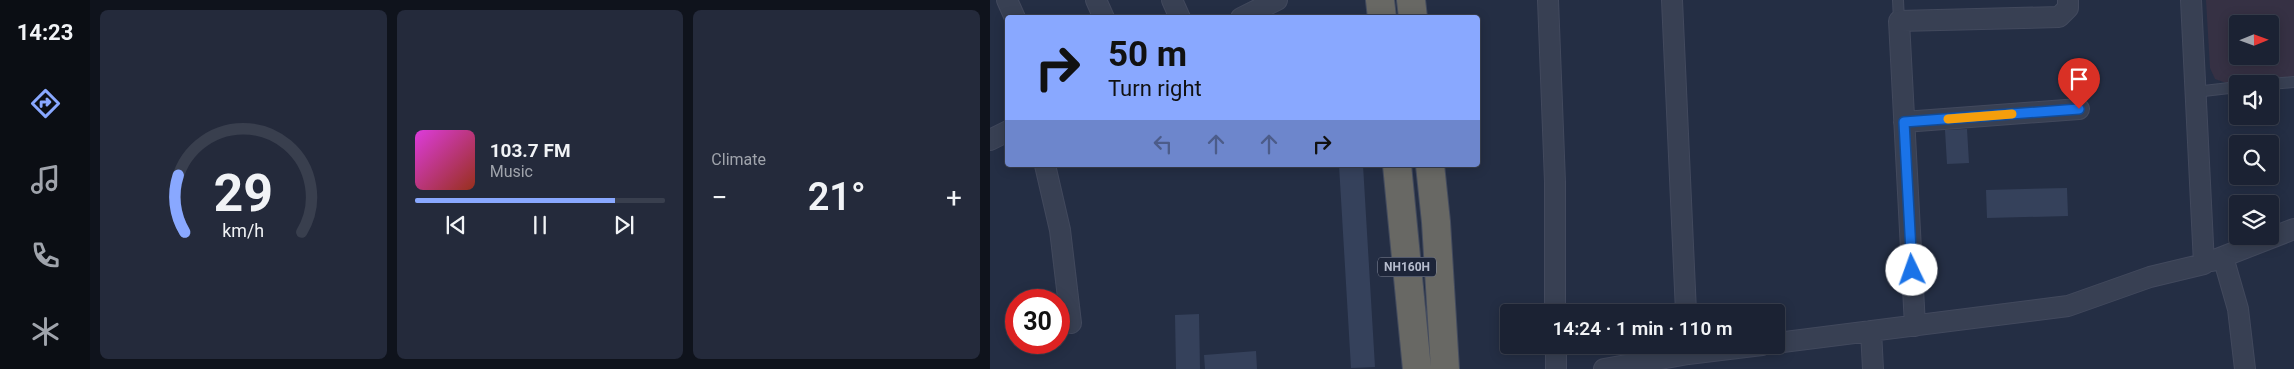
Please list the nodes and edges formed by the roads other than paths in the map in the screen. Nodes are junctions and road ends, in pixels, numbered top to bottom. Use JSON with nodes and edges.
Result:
{"nodes":[{"id":1,"x":1007,"y":0,"type":"edge"},
{"id":2,"x":1096,"y":0,"type":"edge"},
{"id":3,"x":1172,"y":0,"type":"edge"},
{"id":4,"x":1277,"y":0,"type":"edge"},
{"id":5,"x":1380,"y":0,"type":"edge"},
{"id":6,"x":1411,"y":0,"type":"edge"},
{"id":7,"x":1548,"y":0,"type":"edge"},
{"id":8,"x":1672,"y":0,"type":"edge"},
{"id":9,"x":1898,"y":0,"type":"edge"},
{"id":10,"x":2068,"y":0,"type":"edge"},
{"id":11,"x":2191,"y":0,"type":"edge"},
{"id":12,"x":1013,"y":15,"type":"edge"},
{"id":13,"x":1103,"y":15,"type":"edge"},
{"id":14,"x":1179,"y":15,"type":"edge"},
{"id":15,"x":1247,"y":15,"type":"edge"},
{"id":16,"x":1382,"y":15,"type":"edge"},
{"id":17,"x":1413,"y":15,"type":"edge"},
{"id":18,"x":1899,"y":20,"type":"junction"},
{"id":19,"x":2294,"y":82,"type":"edge"},
{"id":20,"x":2279,"y":83,"type":"edge"},
{"id":21,"x":2229,"y":88,"type":"edge"},
{"id":22,"x":2195,"y":92,"type":"junction"},
{"id":23,"x":2079,"y":109,"type":"dead end"},
{"id":24,"x":1904,"y":122,"type":"junction"},
{"id":25,"x":1005,"y":132,"type":"edge"},
{"id":26,"x":990,"y":140,"type":"edge"},
{"id":27,"x":1045,"y":167,"type":"edge"},
{"id":28,"x":1397,"y":167,"type":"edge"},
{"id":29,"x":1430,"y":167,"type":"edge"},
{"id":30,"x":2294,"y":229,"type":"edge"},
{"id":31,"x":2223,"y":257,"type":"junction"},
{"id":32,"x":2204,"y":264,"type":"junction"},
{"id":33,"x":1555,"y":304,"type":"edge"},
{"id":34,"x":1686,"y":304,"type":"edge"},
{"id":35,"x":1071,"y":324,"type":"dead end"},
{"id":36,"x":1915,"y":326,"type":"junction"},
{"id":37,"x":1871,"y":331,"type":"junction"},
{"id":38,"x":1785,"y":342,"type":"edge"},
{"id":39,"x":1556,"y":354,"type":"edge"},
{"id":40,"x":1670,"y":354,"type":"edge"},
{"id":41,"x":1417,"y":369,"type":"edge"},
{"id":42,"x":1446,"y":369,"type":"edge"},
{"id":43,"x":1556,"y":369,"type":"edge"},
{"id":44,"x":1604,"y":369,"type":"edge"},
{"id":45,"x":1873,"y":369,"type":"edge"},
{"id":46,"x":2245,"y":369,"type":"edge"}],
"edges":[{"from":1,"to":12,"type":"street"},
{"from":2,"to":13,"type":"street"},
{"from":3,"to":14,"type":"street"},
{"from":4,"to":15,"type":"street"},
{"from":5,"to":16,"type":"highway"},
{"from":6,"to":17,"type":"highway"},
{"from":7,"to":33,"type":"street"},
{"from":8,"to":34,"type":"street"},
{"from":9,"to":18,"type":"lane"},
{"from":10,"to":18,"type":"street"},
{"from":11,"to":22,"type":"street"},
{"from":18,"to":24,"type":"street"},
{"from":19,"to":20,"type":"lane"},
{"from":21,"to":22,"type":"lane"},
{"from":22,"to":32,"type":"street"},
{"from":23,"to":24,"type":"street"},
{"from":24,"to":36,"type":"street"},
{"from":25,"to":26,"type":"street"},
{"from":27,"to":35,"type":"street"},
{"from":28,"to":41,"type":"highway","number":"NH160H"},
{"from":29,"to":42,"type":"highway","number":"NH160H"},
{"from":30,"to":31,"type":"street"},
{"from":31,"to":32,"type":"street"},
{"from":31,"to":46,"type":"street"},
{"from":32,"to":36,"type":"street"},
{"from":36,"to":37,"type":"street"},
{"from":37,"to":38,"type":"street"},
{"from":37,"to":45,"type":"street"},
{"from":39,"to":43,"type":"street"},
{"from":40,"to":44,"type":"street"}]}
